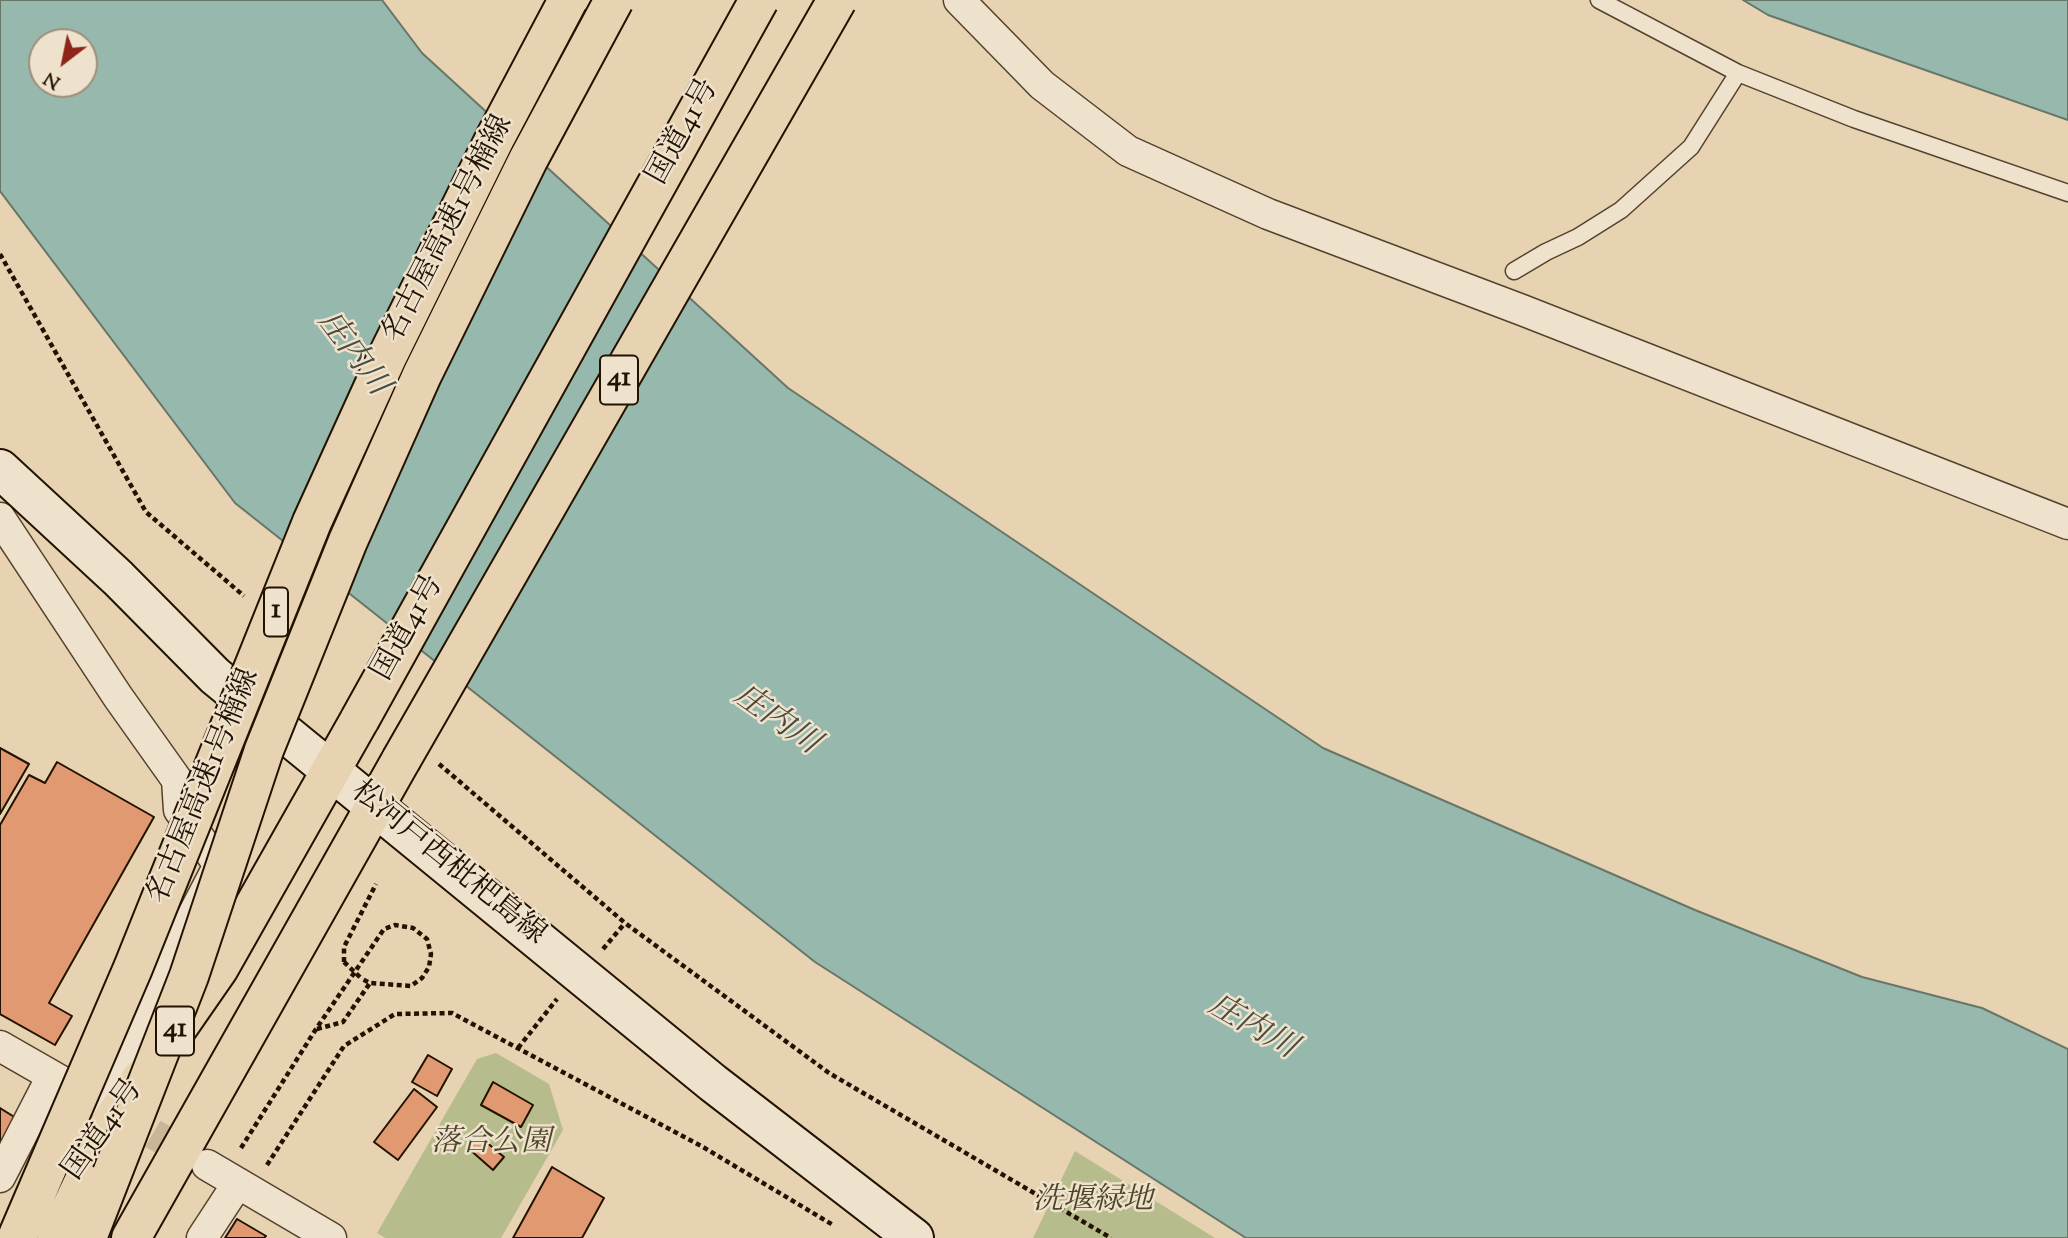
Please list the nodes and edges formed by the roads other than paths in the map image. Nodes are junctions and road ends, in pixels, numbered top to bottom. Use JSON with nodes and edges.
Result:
{"nodes":[{"id":1,"x":568,"y":0,"type":"edge"},
{"id":2,"x":614,"y":0,"type":"edge"},
{"id":3,"x":759,"y":0,"type":"edge"},
{"id":4,"x":837,"y":0,"type":"edge"},
{"id":5,"x":959,"y":0,"type":"edge"},
{"id":6,"x":1599,"y":0,"type":"edge"},
{"id":7,"x":1738,"y":74,"type":"junction"},
{"id":8,"x":2068,"y":193,"type":"edge"},
{"id":9,"x":1514,"y":271,"type":"dead end"},
{"id":10,"x":0,"y":469,"type":"edge"},
{"id":11,"x":0,"y":518,"type":"edge"},
{"id":12,"x":2068,"y":524,"type":"edge"},
{"id":13,"x":330,"y":771,"type":"junction"},
{"id":14,"x":373,"y":806,"type":"junction"},
{"id":15,"x":0,"y":1046,"type":"edge"},
{"id":16,"x":52,"y":1076,"type":"junction"},
{"id":17,"x":141,"y":1098,"type":"junction"},
{"id":18,"x":207,"y":1165,"type":"tunnel mouth"},
{"id":19,"x":0,"y":1177,"type":"edge"},
{"id":20,"x":251,"y":1182,"type":"junction"},
{"id":21,"x":17,"y":1238,"type":"edge"},
{"id":22,"x":30,"y":1238,"type":"edge"},
{"id":23,"x":57,"y":1238,"type":"edge"},
{"id":24,"x":87,"y":1238,"type":"edge"},
{"id":25,"x":131,"y":1238,"type":"edge"},
{"id":26,"x":202,"y":1238,"type":"edge"},
{"id":27,"x":331,"y":1238,"type":"edge"},
{"id":28,"x":914,"y":1238,"type":"edge"}],
"edges":[{"from":1,"to":21,"type":"highway","name":"名古屋高速1号楠線","number":"1","bridge":true},
{"from":2,"to":17,"type":"highway","name":"名古屋高速1号楠線","number":"1","bridge":true},
{"from":3,"to":13,"type":"highway","name":"国道41号","number":"41","bridge":true},
{"from":4,"to":14,"type":"highway","name":"国道41号","number":"41","bridge":true},
{"from":5,"to":12,"type":"street"},
{"from":6,"to":7,"type":"lane"},
{"from":7,"to":8,"type":"lane"},
{"from":7,"to":9,"type":"lane"},
{"from":10,"to":13,"type":"main road","name":"松河戸西枇杷島線"},
{"from":11,"to":16,"type":"street"},
{"from":13,"to":14,"type":"main road","name":"松河戸西枇杷島線"},
{"from":13,"to":22,"type":"highway","name":"国道41号","number":"41"},
{"from":14,"to":25,"type":"highway","name":"国道41号","number":"41"},
{"from":14,"to":28,"type":"main road","name":"松河戸西枇杷島線"},
{"from":15,"to":16,"type":"street"},
{"from":16,"to":19,"type":"street"},
{"from":17,"to":23,"type":"highway","bridge":true},
{"from":17,"to":24,"type":"highway","name":"名古屋高速1号楠線","number":"1","bridge":true},
{"from":18,"to":20,"type":"street"},
{"from":20,"to":26,"type":"street"},
{"from":20,"to":27,"type":"street"}]}
